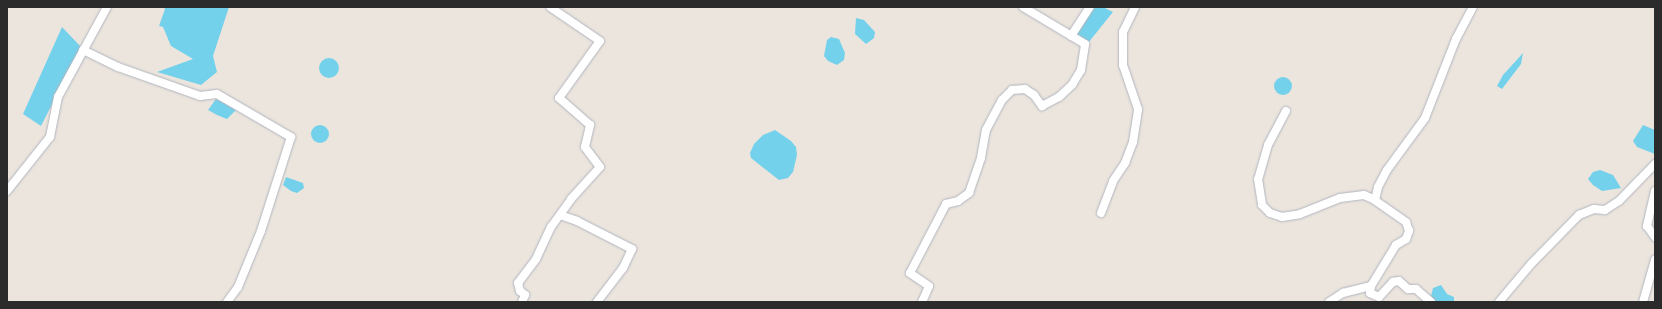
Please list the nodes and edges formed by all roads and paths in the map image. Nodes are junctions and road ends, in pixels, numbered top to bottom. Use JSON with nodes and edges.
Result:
{"nodes":[{"id":1,"x":107,"y":7,"type":"edge"},
{"id":2,"x":550,"y":7,"type":"edge"},
{"id":3,"x":1023,"y":7,"type":"edge"},
{"id":4,"x":1090,"y":7,"type":"edge"},
{"id":5,"x":1135,"y":7,"type":"edge"},
{"id":6,"x":1473,"y":7,"type":"edge"},
{"id":7,"x":1071,"y":36,"type":"junction"},
{"id":8,"x":83,"y":50,"type":"junction"},
{"id":9,"x":1286,"y":111,"type":"dead end"},
{"id":10,"x":1655,"y":164,"type":"edge"},
{"id":11,"x":7,"y":191,"type":"edge"},
{"id":12,"x":1655,"y":191,"type":"edge"},
{"id":13,"x":1375,"y":200,"type":"junction"},
{"id":14,"x":1100,"y":213,"type":"dead end"},
{"id":15,"x":560,"y":215,"type":"junction"},
{"id":16,"x":1655,"y":237,"type":"edge"},
{"id":17,"x":1655,"y":260,"type":"edge"},
{"id":18,"x":1370,"y":286,"type":"junction"},
{"id":19,"x":227,"y":302,"type":"edge"},
{"id":20,"x":522,"y":302,"type":"edge"},
{"id":21,"x":597,"y":302,"type":"edge"},
{"id":22,"x":922,"y":302,"type":"edge"},
{"id":23,"x":1329,"y":302,"type":"edge"},
{"id":24,"x":1431,"y":302,"type":"edge"},
{"id":25,"x":1499,"y":302,"type":"edge"},
{"id":26,"x":1643,"y":302,"type":"edge"}],
"edges":[{"from":1,"to":8,"type":"street"},
{"from":2,"to":15,"type":"street"},
{"from":3,"to":7,"type":"street"},
{"from":4,"to":7,"type":"street"},
{"from":5,"to":14,"type":"street"},
{"from":6,"to":13,"type":"street"},
{"from":7,"to":22,"type":"street"},
{"from":8,"to":11,"type":"street"},
{"from":8,"to":19,"type":"street"},
{"from":9,"to":13,"type":"street"},
{"from":10,"to":25,"type":"street"},
{"from":12,"to":16,"type":"street"},
{"from":13,"to":18,"type":"street"},
{"from":15,"to":20,"type":"street"},
{"from":15,"to":21,"type":"street"},
{"from":17,"to":26,"type":"street"},
{"from":18,"to":23,"type":"street"},
{"from":18,"to":24,"type":"street"}]}
